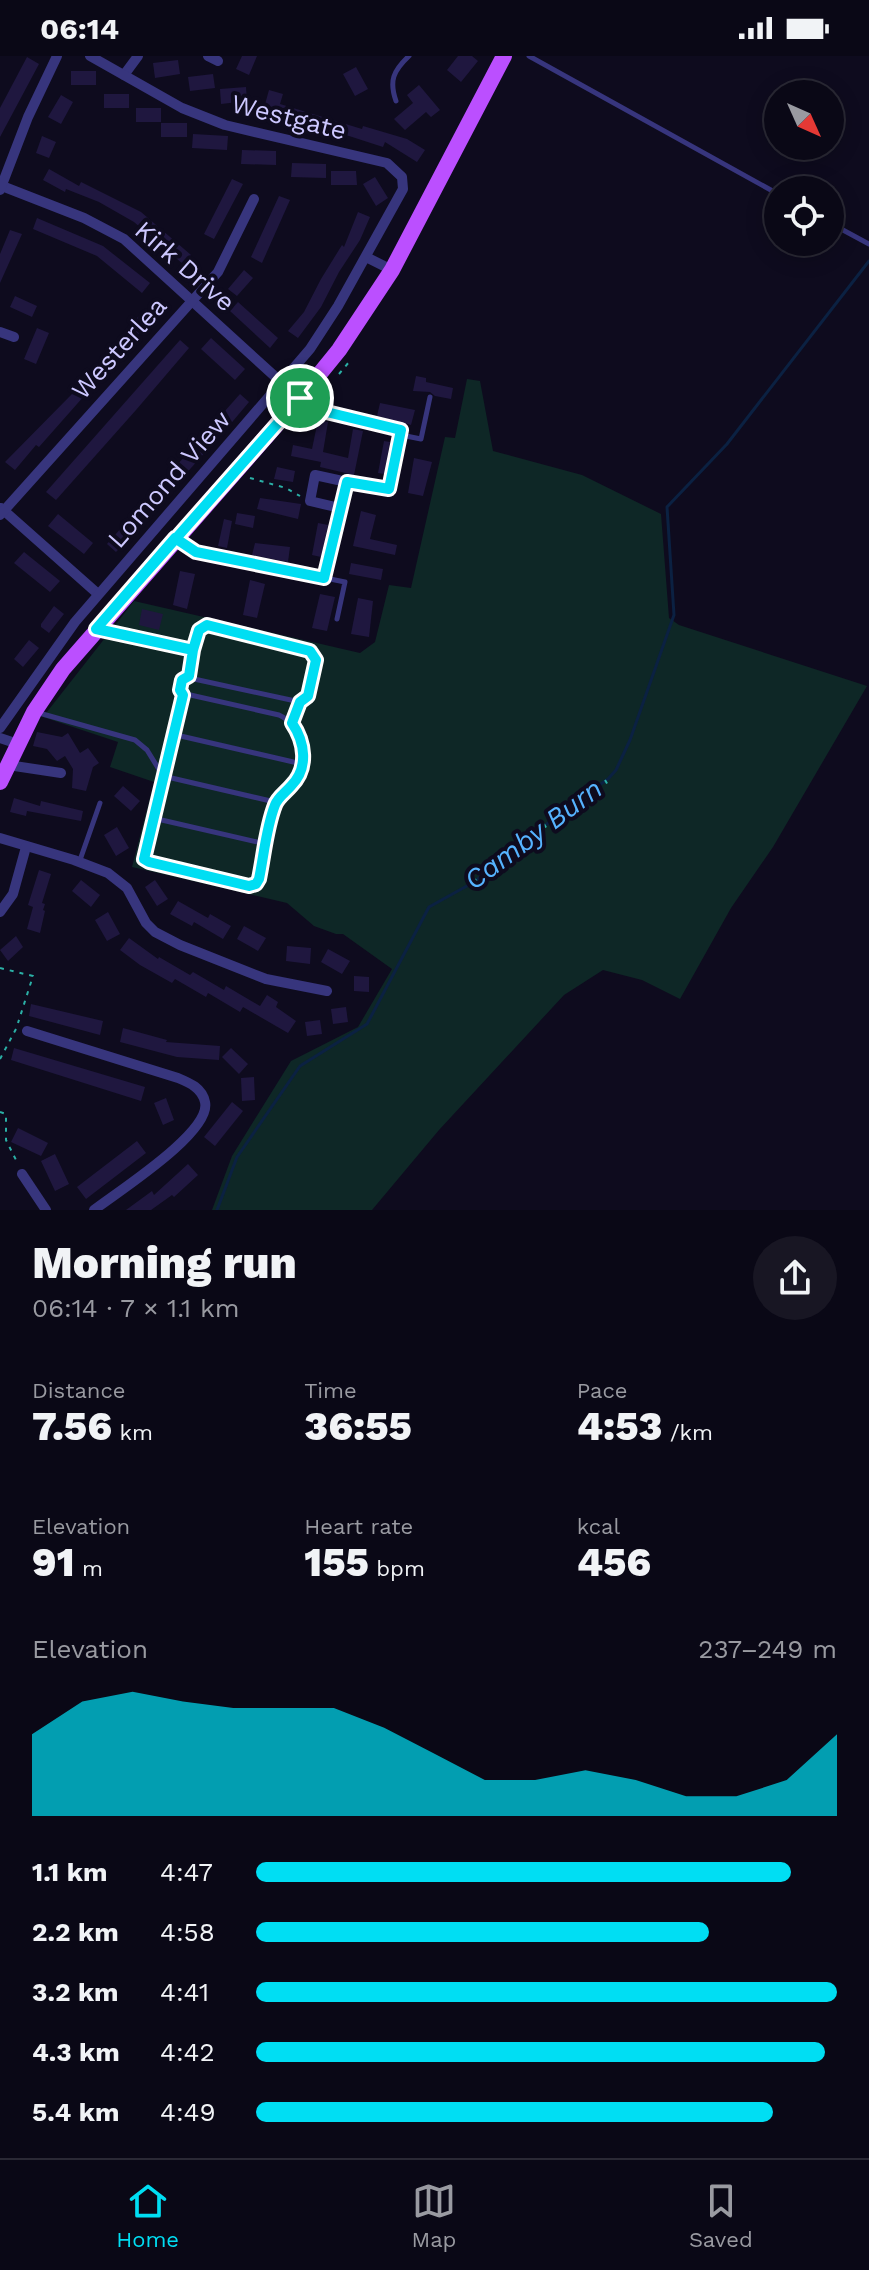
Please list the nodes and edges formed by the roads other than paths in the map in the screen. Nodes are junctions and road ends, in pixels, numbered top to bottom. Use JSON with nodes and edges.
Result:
{"nodes":[{"id":1,"x":57,"y":56,"type":"edge"},
{"id":2,"x":90,"y":56,"type":"edge"},
{"id":3,"x":138,"y":56,"type":"edge"},
{"id":4,"x":409,"y":56,"type":"edge"},
{"id":5,"x":529,"y":56,"type":"edge"},
{"id":6,"x":499,"y":59,"type":"edge"},
{"id":7,"x":124,"y":75,"type":"junction"},
{"id":8,"x":396,"y":101,"type":"dead end"},
{"id":9,"x":764,"y":186,"type":"edge"},
{"id":10,"x":1,"y":189,"type":"edge"},
{"id":11,"x":254,"y":199,"type":"dead end"},
{"id":12,"x":387,"y":220,"type":"joint"},
{"id":13,"x":844,"y":231,"type":"edge"},
{"id":14,"x":869,"y":244,"type":"edge"},
{"id":15,"x":366,"y":257,"type":"junction"},
{"id":16,"x":392,"y":270,"type":"junction"},
{"id":17,"x":192,"y":300,"type":"junction"},
{"id":18,"x":0,"y":332,"type":"edge"},
{"id":19,"x":14,"y":337,"type":"dead end"},
{"id":20,"x":281,"y":382,"type":"junction"},
{"id":21,"x":430,"y":397,"type":"dead end"},
{"id":22,"x":300,"y":398,"type":"junction"},
{"id":23,"x":400,"y":434,"type":"junction"},
{"id":24,"x":347,"y":482,"type":"junction"},
{"id":25,"x":340,"y":508,"type":"junction"},
{"id":26,"x":1,"y":511,"type":"edge"},
{"id":27,"x":175,"y":538,"type":"junction"},
{"id":28,"x":324,"y":578,"type":"junction"},
{"id":29,"x":98,"y":594,"type":"junction"},
{"id":30,"x":337,"y":619,"type":"dead end"},
{"id":31,"x":96,"y":629,"type":"junction"},
{"id":32,"x":193,"y":650,"type":"junction"},
{"id":33,"x":300,"y":702,"type":"junction"},
{"id":34,"x":34,"y":712,"type":"junction"},
{"id":35,"x":292,"y":723,"type":"junction"},
{"id":36,"x":0,"y":728,"type":"edge"},
{"id":37,"x":172,"y":734,"type":"junction"},
{"id":38,"x":0,"y":738,"type":"edge"},
{"id":39,"x":18,"y":744,"type":"junction"},
{"id":40,"x":302,"y":764,"type":"junction"},
{"id":41,"x":8,"y":765,"type":"junction"},
{"id":42,"x":61,"y":773,"type":"dead end"},
{"id":43,"x":163,"y":776,"type":"junction"},
{"id":44,"x":0,"y":782,"type":"edge"},
{"id":45,"x":275,"y":802,"type":"junction"},
{"id":46,"x":100,"y":803,"type":"dead end"},
{"id":47,"x":153,"y":818,"type":"junction"},
{"id":48,"x":0,"y":838,"type":"edge"},
{"id":49,"x":266,"y":844,"type":"junction"},
{"id":50,"x":26,"y":847,"type":"junction"},
{"id":51,"x":79,"y":861,"type":"junction"},
{"id":52,"x":0,"y":912,"type":"edge"},
{"id":53,"x":327,"y":991,"type":"dead end"},
{"id":54,"x":27,"y":1031,"type":"dead end"},
{"id":55,"x":22,"y":1174,"type":"road end"},
{"id":56,"x":46,"y":1210,"type":"edge"},
{"id":57,"x":94,"y":1210,"type":"edge"}],
"edges":[{"from":1,"to":10,"type":"street"},
{"from":2,"to":7,"type":"street","name":"Westgate"},
{"from":3,"to":7,"type":"street"},
{"from":4,"to":8,"type":"lane"},
{"from":5,"to":9,"type":"lane"},
{"from":6,"to":16,"type":"main road"},
{"from":7,"to":12,"type":"street","name":"Westgate"},
{"from":10,"to":17,"type":"street","name":"Kirk Drive"},
{"from":11,"to":17,"type":"street","name":"Westerlea"},
{"from":12,"to":15,"type":"street","name":"Lomond View"},
{"from":13,"to":14,"type":"lane"},
{"from":15,"to":16,"type":"street"},
{"from":15,"to":20,"type":"street","name":"Lomond View"},
{"from":16,"to":22,"type":"main road"},
{"from":17,"to":20,"type":"street","name":"Kirk Drive"},
{"from":17,"to":26,"type":"street","name":"Westerlea"},
{"from":18,"to":19,"type":"street"},
{"from":20,"to":29,"type":"street","name":"Lomond View"},
{"from":21,"to":23,"type":"lane"},
{"from":22,"to":23,"type":"street"},
{"from":22,"to":27,"type":"main road"},
{"from":23,"to":24,"type":"street"},
{"from":24,"to":25,"type":"street"},
{"from":24,"to":25,"type":"street"},
{"from":25,"to":28,"type":"street"},
{"from":26,"to":29,"type":"street"},
{"from":27,"to":28,"type":"street"},
{"from":27,"to":31,"type":"main road"},
{"from":28,"to":30,"type":"lane"},
{"from":29,"to":36,"type":"street","name":"Lomond View"},
{"from":31,"to":32,"type":"lane"},
{"from":31,"to":34,"type":"main road"},
{"from":32,"to":33,"type":"lane"},
{"from":32,"to":33,"type":"lane"},
{"from":33,"to":35,"type":"lane"},
{"from":34,"to":39,"type":"main road"},
{"from":34,"to":43,"type":"lane"},
{"from":35,"to":37,"type":"lane"},
{"from":35,"to":40,"type":"lane"},
{"from":37,"to":40,"type":"lane"},
{"from":37,"to":43,"type":"lane"},
{"from":38,"to":39,"type":"street"},
{"from":39,"to":41,"type":"main road"},
{"from":40,"to":45,"type":"lane"},
{"from":41,"to":42,"type":"street"},
{"from":41,"to":44,"type":"main road"},
{"from":43,"to":45,"type":"lane"},
{"from":43,"to":47,"type":"lane"},
{"from":45,"to":49,"type":"lane"},
{"from":46,"to":51,"type":"lane"},
{"from":47,"to":49,"type":"lane"},
{"from":47,"to":49,"type":"lane"},
{"from":48,"to":50,"type":"street"},
{"from":50,"to":51,"type":"street"},
{"from":50,"to":52,"type":"street"},
{"from":51,"to":53,"type":"street"},
{"from":54,"to":57,"type":"street"},
{"from":55,"to":56,"type":"street"}]}
